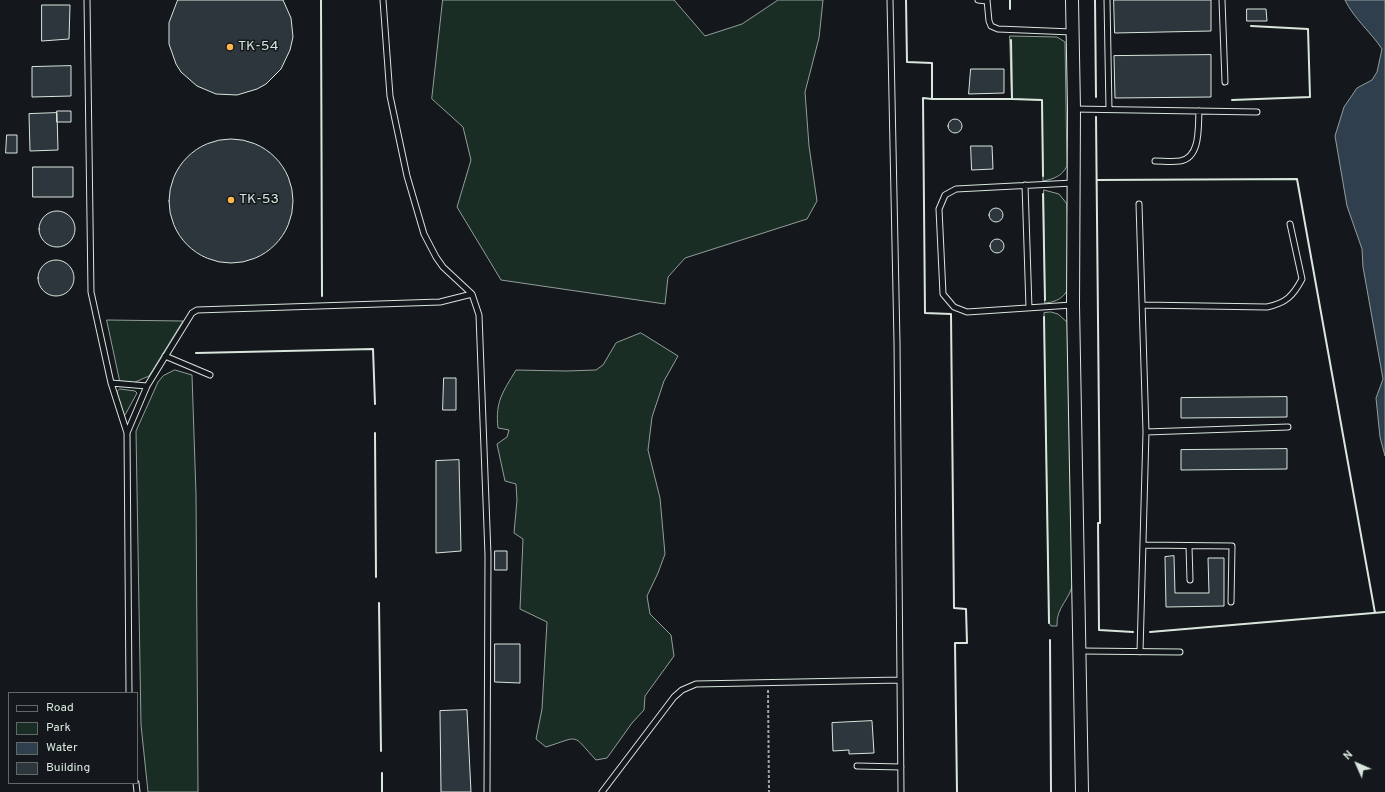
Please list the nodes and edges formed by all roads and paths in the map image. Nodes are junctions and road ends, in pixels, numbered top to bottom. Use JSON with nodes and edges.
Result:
{"nodes":[{"id":1,"x":88,"y":0,"type":"edge"},
{"id":2,"x":383,"y":0,"type":"edge"},
{"id":3,"x":890,"y":0,"type":"edge"},
{"id":4,"x":978,"y":0,"type":"edge"},
{"id":5,"x":987,"y":0,"type":"edge"},
{"id":6,"x":1072,"y":0,"type":"edge"},
{"id":7,"x":1107,"y":0,"type":"edge"},
{"id":8,"x":1222,"y":0,"type":"edge"},
{"id":9,"x":1072,"y":32,"type":"junction"},
{"id":10,"x":1224,"y":82,"type":"dead end"},
{"id":11,"x":1074,"y":109,"type":"junction"},
{"id":12,"x":1109,"y":109,"type":"junction"},
{"id":13,"x":1199,"y":111,"type":"junction"},
{"id":14,"x":1257,"y":112,"type":"dead end"},
{"id":15,"x":1154,"y":161,"type":"dead end"},
{"id":16,"x":1074,"y":183,"type":"junction"},
{"id":17,"x":1026,"y":185,"type":"junction"},
{"id":18,"x":1139,"y":204,"type":"dead end"},
{"id":19,"x":1290,"y":224,"type":"dead end"},
{"id":20,"x":472,"y":294,"type":"junction"},
{"id":21,"x":1073,"y":305,"type":"junction"},
{"id":22,"x":1142,"y":305,"type":"junction"},
{"id":23,"x":1029,"y":308,"type":"junction"},
{"id":24,"x":165,"y":356,"type":"junction"},
{"id":25,"x":210,"y":375,"type":"dead end"},
{"id":26,"x":111,"y":384,"type":"junction"},
{"id":27,"x":147,"y":386,"type":"junction"},
{"id":28,"x":1288,"y":427,"type":"dead end"},
{"id":29,"x":1146,"y":432,"type":"junction"},
{"id":30,"x":127,"y":433,"type":"junction"},
{"id":31,"x":1143,"y":545,"type":"junction"},
{"id":32,"x":1189,"y":546,"type":"junction"},
{"id":33,"x":1190,"y":580,"type":"dead end"},
{"id":34,"x":1231,"y":602,"type":"dead end"},
{"id":35,"x":1081,"y":651,"type":"junction"},
{"id":36,"x":1140,"y":652,"type":"junction"},
{"id":37,"x":1180,"y":652,"type":"dead end"},
{"id":38,"x":900,"y":680,"type":"junction"},
{"id":39,"x":768,"y":683,"type":"junction"},
{"id":40,"x":129,"y":692,"type":"edge"},
{"id":41,"x":857,"y":766,"type":"dead end"},
{"id":42,"x":901,"y":767,"type":"junction"},
{"id":43,"x":487,"y":792,"type":"edge"},
{"id":44,"x":602,"y":792,"type":"edge"},
{"id":45,"x":769,"y":792,"type":"edge"},
{"id":46,"x":901,"y":792,"type":"edge"},
{"id":47,"x":1082,"y":792,"type":"edge"}],
"edges":[{"from":1,"to":26,"type":"lane"},
{"from":2,"to":20,"type":"lane"},
{"from":3,"to":38,"type":"lane"},
{"from":4,"to":5,"type":"lane"},
{"from":5,"to":9,"type":"lane"},
{"from":6,"to":9,"type":"street"},
{"from":7,"to":12,"type":"lane"},
{"from":8,"to":10,"type":"lane"},
{"from":9,"to":11,"type":"street"},
{"from":11,"to":12,"type":"lane"},
{"from":11,"to":16,"type":"street"},
{"from":12,"to":13,"type":"lane"},
{"from":13,"to":14,"type":"lane"},
{"from":13,"to":15,"type":"lane"},
{"from":16,"to":17,"type":"lane"},
{"from":16,"to":21,"type":"street"},
{"from":17,"to":23,"type":"lane"},
{"from":17,"to":23,"type":"lane"},
{"from":18,"to":22,"type":"lane"},
{"from":19,"to":22,"type":"lane"},
{"from":20,"to":24,"type":"lane"},
{"from":20,"to":43,"type":"lane"},
{"from":21,"to":23,"type":"lane"},
{"from":21,"to":35,"type":"street"},
{"from":22,"to":29,"type":"lane"},
{"from":24,"to":25,"type":"lane"},
{"from":24,"to":27,"type":"lane"},
{"from":26,"to":27,"type":"lane"},
{"from":26,"to":30,"type":"lane"},
{"from":27,"to":30,"type":"lane"},
{"from":28,"to":29,"type":"lane"},
{"from":29,"to":31,"type":"lane"},
{"from":30,"to":40,"type":"lane"},
{"from":31,"to":32,"type":"lane"},
{"from":31,"to":36,"type":"lane"},
{"from":32,"to":33,"type":"lane"},
{"from":32,"to":34,"type":"lane"},
{"from":35,"to":36,"type":"lane"},
{"from":35,"to":47,"type":"street"},
{"from":36,"to":37,"type":"lane"},
{"from":38,"to":39,"type":"lane"},
{"from":38,"to":42,"type":"lane"},
{"from":39,"to":44,"type":"lane"},
{"from":39,"to":45,"type":"path"},
{"from":41,"to":42,"type":"lane"},
{"from":42,"to":46,"type":"lane"}]}
